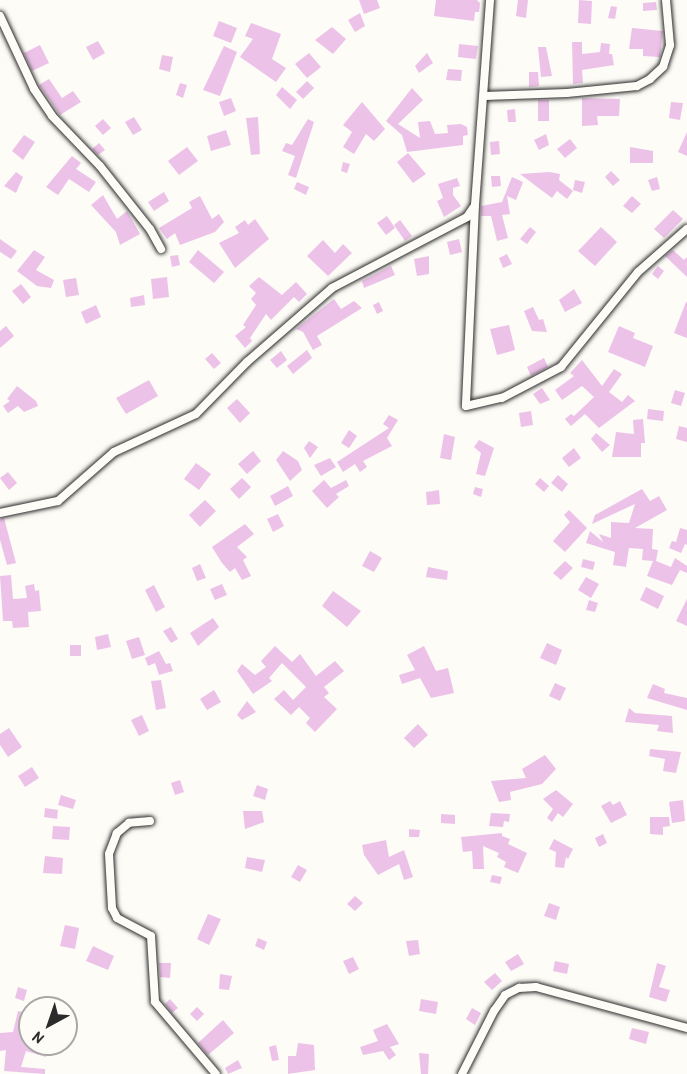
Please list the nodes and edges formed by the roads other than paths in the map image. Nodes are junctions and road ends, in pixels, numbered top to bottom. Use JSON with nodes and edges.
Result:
{"nodes":[{"id":1,"x":490,"y":0,"type":"edge"},
{"id":2,"x":666,"y":0,"type":"edge"},
{"id":3,"x":0,"y":16,"type":"edge"},
{"id":4,"x":485,"y":96,"type":"junction"},
{"id":5,"x":475,"y":205,"type":"junction"},
{"id":6,"x":687,"y":229,"type":"edge"},
{"id":7,"x":161,"y":249,"type":"dead end"},
{"id":8,"x":0,"y":513,"type":"edge"},
{"id":9,"x":150,"y":821,"type":"dead end"},
{"id":10,"x":687,"y":1028,"type":"edge"},
{"id":11,"x":216,"y":1074,"type":"edge"},
{"id":12,"x":462,"y":1074,"type":"edge"}],
"edges":[{"from":1,"to":4,"type":"street"},
{"from":2,"to":4,"type":"street"},
{"from":3,"to":7,"type":"street"},
{"from":4,"to":5,"type":"street"},
{"from":5,"to":6,"type":"street"},
{"from":5,"to":8,"type":"street"},
{"from":9,"to":11,"type":"street"},
{"from":10,"to":12,"type":"street"}]}
